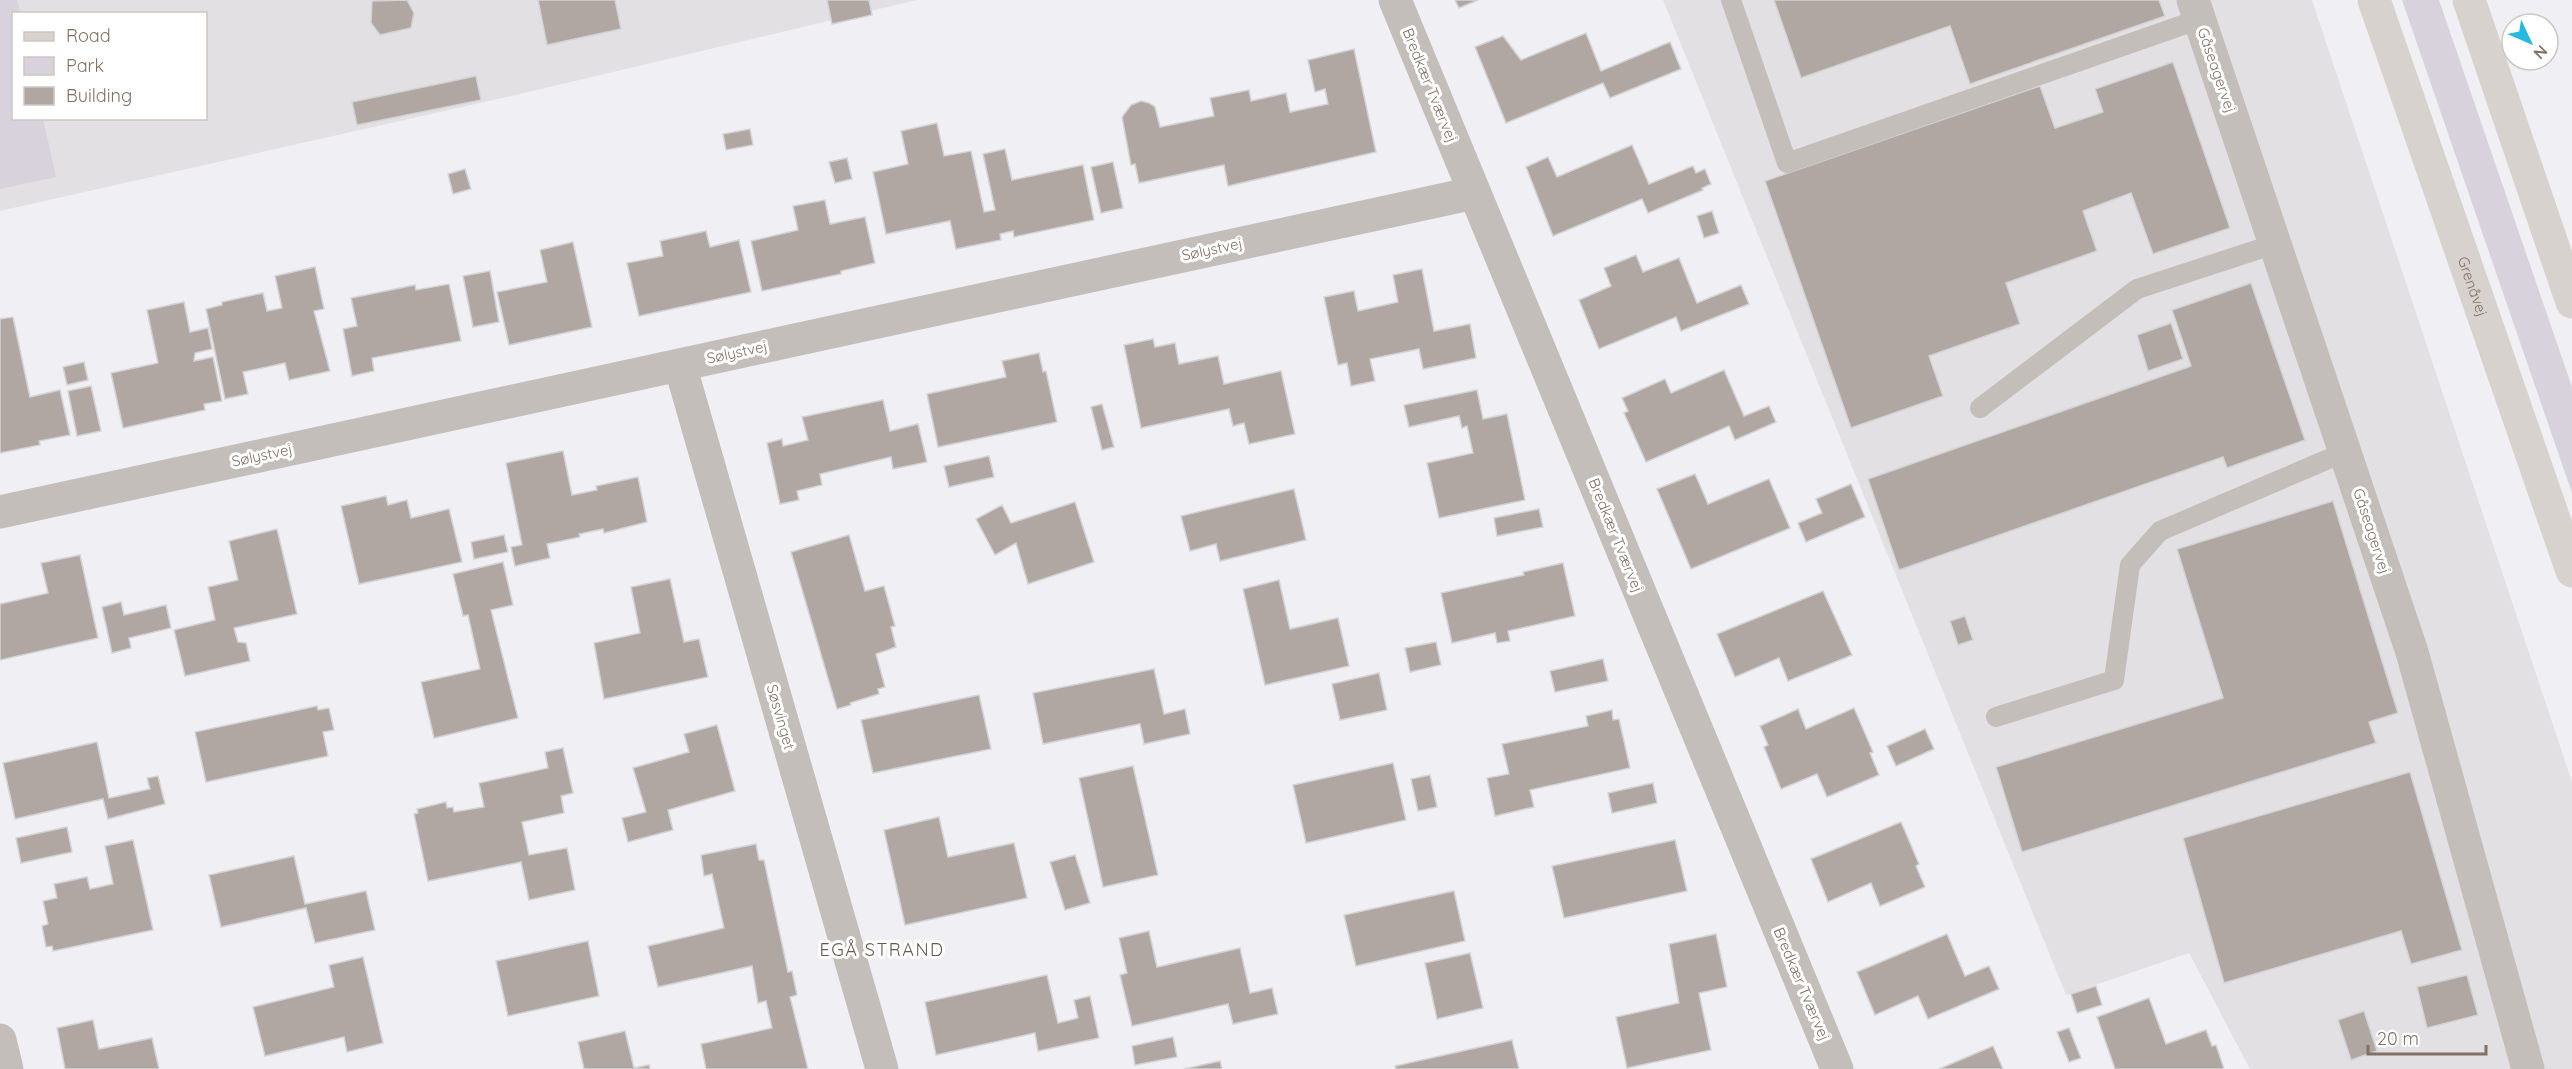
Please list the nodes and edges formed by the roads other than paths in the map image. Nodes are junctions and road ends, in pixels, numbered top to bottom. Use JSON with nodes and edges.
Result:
{"nodes":[{"id":1,"x":1395,"y":0,"type":"edge"},
{"id":2,"x":1731,"y":0,"type":"edge"},
{"id":3,"x":2374,"y":0,"type":"edge"},
{"id":4,"x":2469,"y":0,"type":"edge"},
{"id":5,"x":2196,"y":10,"type":"edge"},
{"id":6,"x":1474,"y":193,"type":"junction"},
{"id":7,"x":2276,"y":244,"type":"junction"},
{"id":8,"x":2572,"y":302,"type":"edge"},
{"id":9,"x":680,"y":365,"type":"junction"},
{"id":10,"x":1980,"y":408,"type":"dead end"},
{"id":11,"x":2345,"y":452,"type":"junction"},
{"id":12,"x":0,"y":512,"type":"edge"},
{"id":13,"x":2572,"y":571,"type":"edge"},
{"id":14,"x":1996,"y":717,"type":"dead end"},
{"id":15,"x":0,"y":1040,"type":"edge"},
{"id":16,"x":7,"y":1069,"type":"edge"},
{"id":17,"x":882,"y":1069,"type":"edge"},
{"id":18,"x":1837,"y":1069,"type":"edge"},
{"id":19,"x":2528,"y":1069,"type":"edge"}],
"edges":[{"from":1,"to":6,"type":"street","name":"Bredkær Tværvej"},
{"from":2,"to":5,"type":"lane"},
{"from":3,"to":13,"type":"main road","name":"Grenåvej"},
{"from":4,"to":8,"type":"main road"},
{"from":5,"to":7,"type":"street","name":"Gåseagervej"},
{"from":6,"to":9,"type":"street","name":"Sølystvej"},
{"from":6,"to":18,"type":"street","name":"Bredkær Tværvej"},
{"from":7,"to":10,"type":"lane"},
{"from":7,"to":11,"type":"street","name":"Gåseagervej"},
{"from":9,"to":12,"type":"street","name":"Sølystvej"},
{"from":9,"to":17,"type":"street","name":"Søsvinget"},
{"from":11,"to":14,"type":"lane"},
{"from":11,"to":19,"type":"street","name":"Gåseagervej"},
{"from":15,"to":16,"type":"street"}]}
